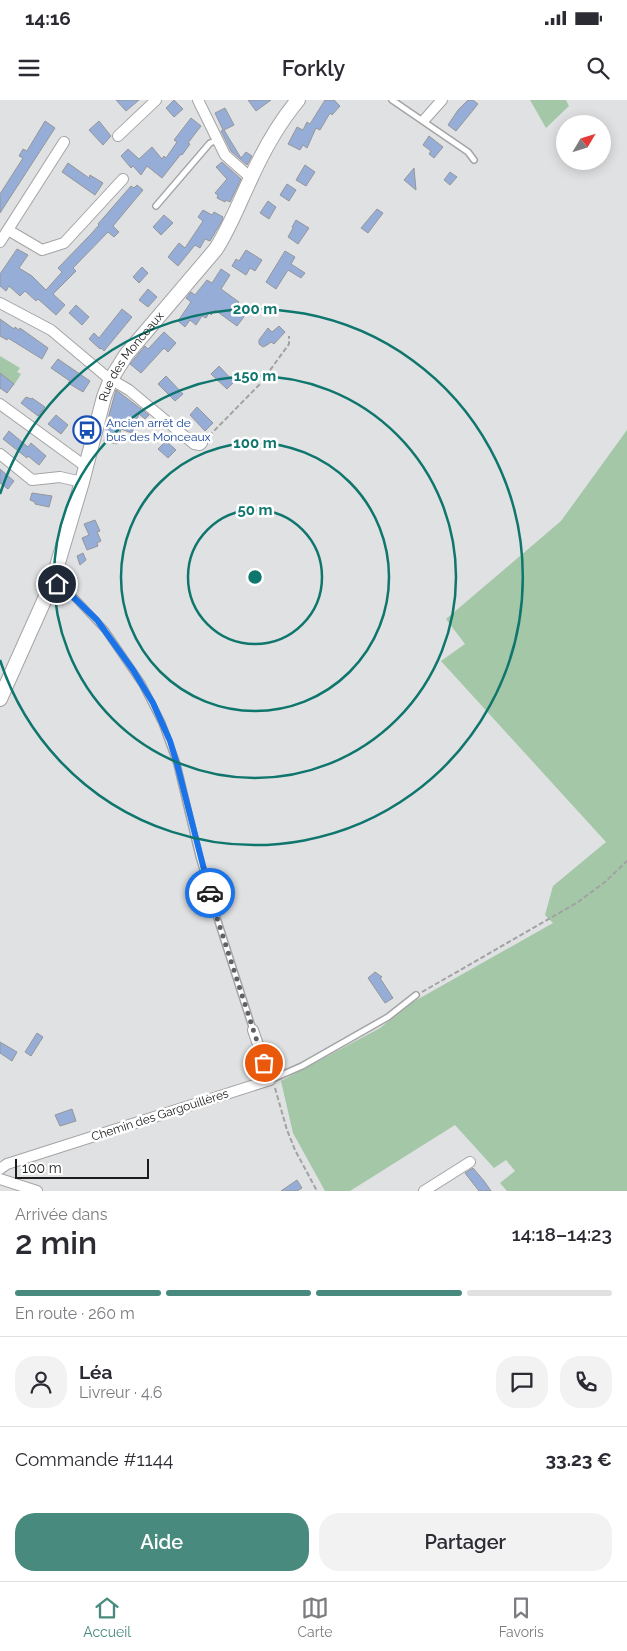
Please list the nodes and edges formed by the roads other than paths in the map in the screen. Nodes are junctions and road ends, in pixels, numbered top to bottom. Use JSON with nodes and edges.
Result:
{"nodes":[{"id":1,"x":156,"y":100,"type":"edge"},
{"id":2,"x":198,"y":100,"type":"edge"},
{"id":3,"x":298,"y":100,"type":"edge"},
{"id":4,"x":392,"y":100,"type":"edge"},
{"id":5,"x":442,"y":100,"type":"edge"},
{"id":6,"x":425,"y":119,"type":"dead end"},
{"id":7,"x":118,"y":136,"type":"dead end"},
{"id":8,"x":218,"y":140,"type":"junction"},
{"id":9,"x":64,"y":142,"type":"dead end"},
{"id":10,"x":474,"y":160,"type":"dead end"},
{"id":11,"x":251,"y":178,"type":"junction"},
{"id":12,"x":123,"y":179,"type":"dead end"},
{"id":13,"x":156,"y":206,"type":"dead end"},
{"id":14,"x":8,"y":230,"type":"junction"},
{"id":15,"x":0,"y":242,"type":"edge"},
{"id":16,"x":0,"y":302,"type":"edge"},
{"id":17,"x":111,"y":379,"type":"junction"},
{"id":18,"x":0,"y":404,"type":"edge"},
{"id":19,"x":202,"y":443,"type":"road end"},
{"id":20,"x":0,"y":454,"type":"edge"},
{"id":21,"x":85,"y":466,"type":"junction"},
{"id":22,"x":82,"y":482,"type":"junction"},
{"id":23,"x":52,"y":582,"type":"junction"},
{"id":24,"x":0,"y":699,"type":"edge"},
{"id":25,"x":416,"y":996,"type":"road end"},
{"id":26,"x":254,"y":1030,"type":"joint"},
{"id":27,"x":270,"y":1080,"type":"junction"},
{"id":28,"x":470,"y":1162,"type":"dead end"},
{"id":29,"x":0,"y":1168,"type":"edge"},
{"id":30,"x":0,"y":1179,"type":"edge"},
{"id":31,"x":37,"y":1191,"type":"edge"},
{"id":32,"x":424,"y":1191,"type":"edge"}],
"edges":[{"from":1,"to":7,"type":"street"},
{"from":2,"to":8,"type":"street"},
{"from":3,"to":11,"type":"main road","name":"Rue des Monceaux"},
{"from":4,"to":10,"type":"lane"},
{"from":5,"to":6,"type":"street"},
{"from":8,"to":11,"type":"street"},
{"from":8,"to":13,"type":"lane"},
{"from":9,"to":14,"type":"street"},
{"from":11,"to":17,"type":"main road","name":"Rue des Monceaux"},
{"from":12,"to":14,"type":"street"},
{"from":14,"to":15,"type":"street"},
{"from":16,"to":17,"type":"street"},
{"from":17,"to":19,"type":"street"},
{"from":17,"to":21,"type":"main road","name":"Rue des Monceaux"},
{"from":18,"to":21,"type":"street"},
{"from":20,"to":22,"type":"street"},
{"from":21,"to":22,"type":"main road","name":"Rue des Monceaux"},
{"from":22,"to":23,"type":"main road","name":"Rue des Monceaux"},
{"from":23,"to":24,"type":"main road","name":"Rue des Monceaux"},
{"from":23,"to":26,"type":"lane"},
{"from":25,"to":27,"type":"lane"},
{"from":26,"to":27,"type":"street"},
{"from":27,"to":29,"type":"street","name":"Chemin des Gargouillères"},
{"from":28,"to":32,"type":"street"},
{"from":30,"to":31,"type":"street"}]}
